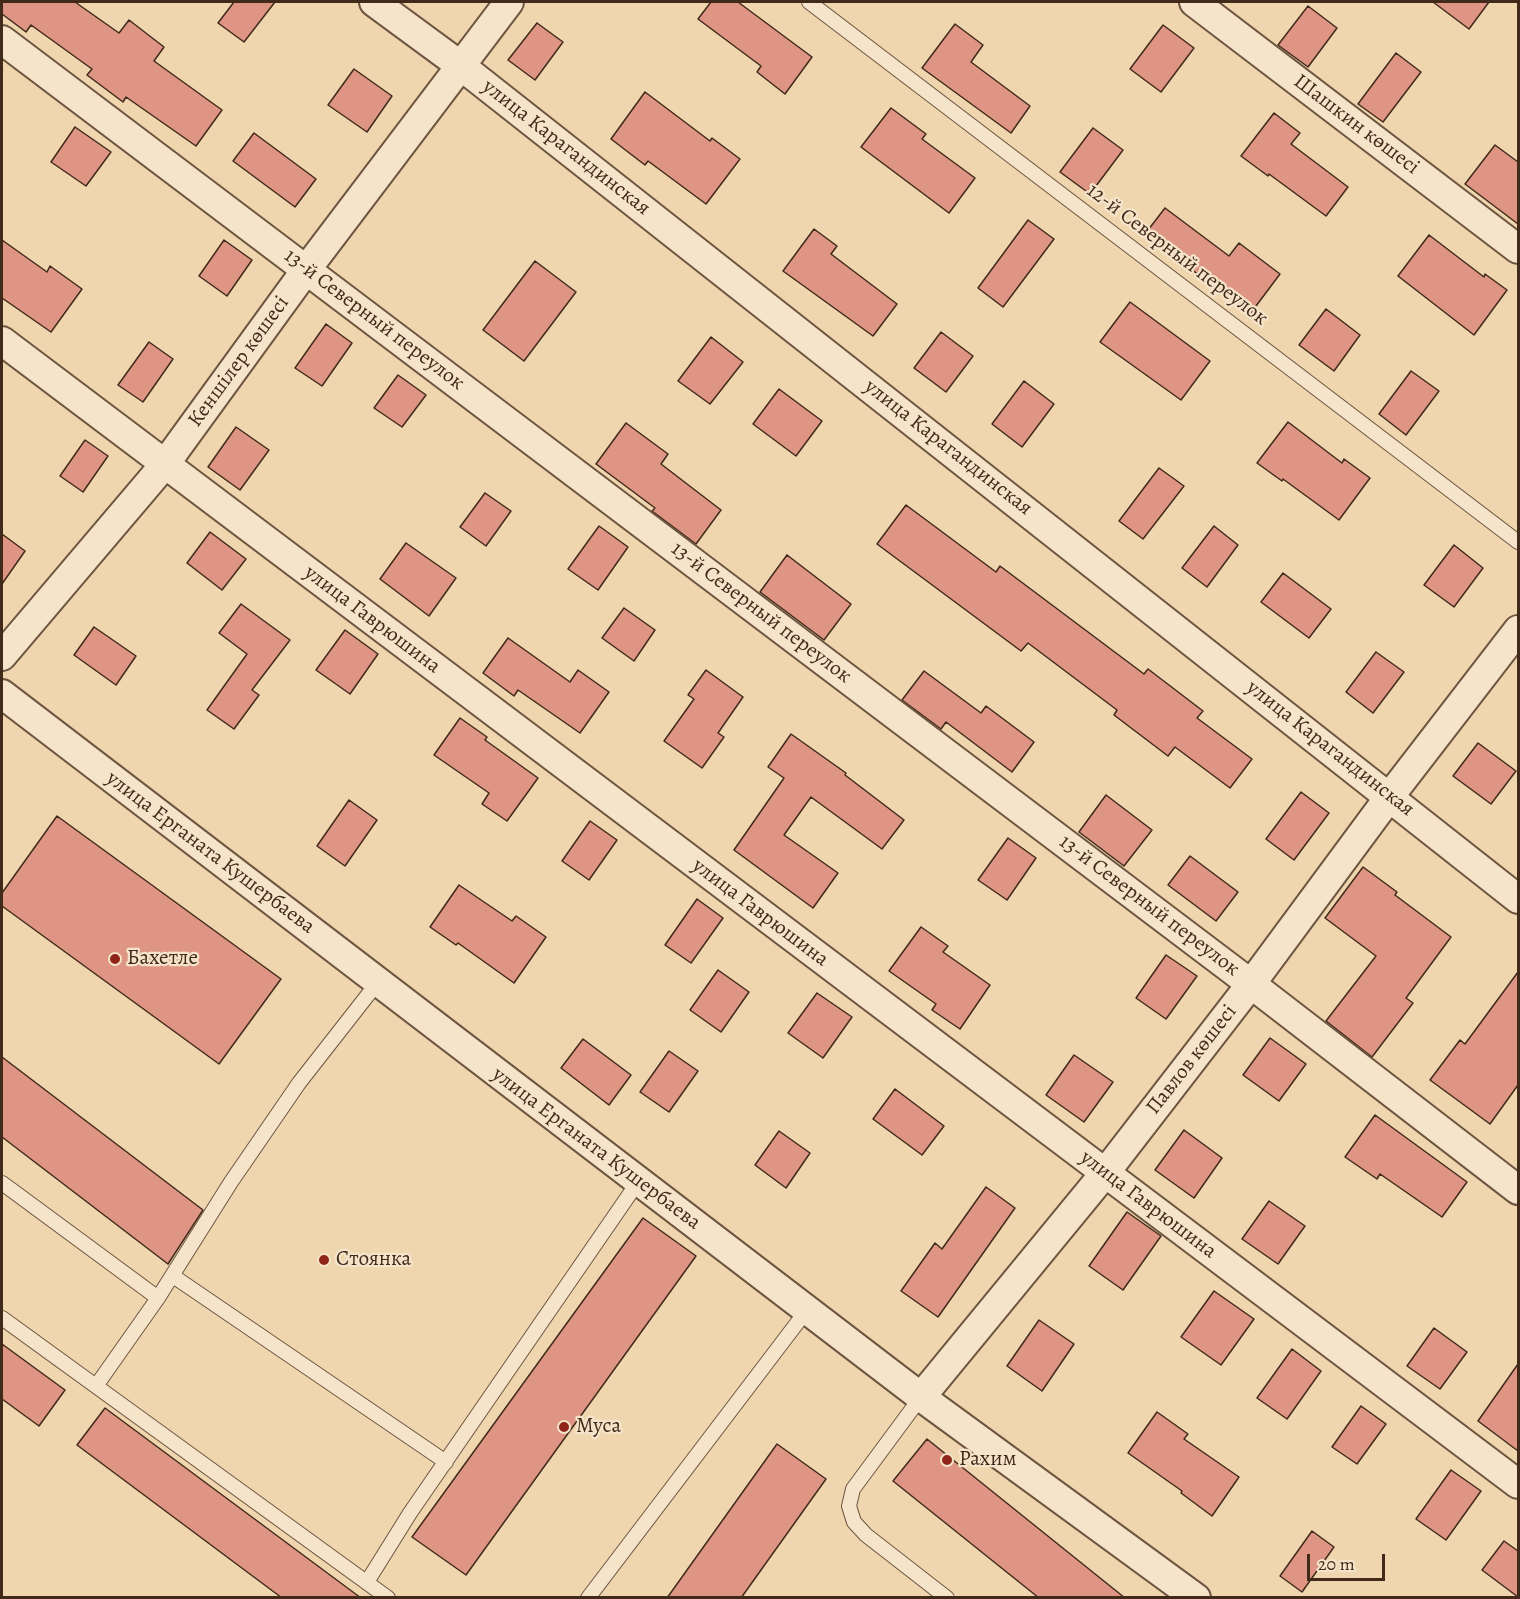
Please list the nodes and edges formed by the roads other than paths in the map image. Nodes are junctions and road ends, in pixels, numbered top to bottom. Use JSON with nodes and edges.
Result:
{"nodes":[{"id":1,"x":374,"y":2,"type":"edge"},
{"id":2,"x":509,"y":2,"type":"edge"},
{"id":3,"x":809,"y":2,"type":"edge"},
{"id":4,"x":1194,"y":2,"type":"edge"},
{"id":5,"x":2,"y":40,"type":"edge"},
{"id":6,"x":461,"y":66,"type":"junction"},
{"id":7,"x":1518,"y":249,"type":"edge"},
{"id":8,"x":306,"y":270,"type":"junction"},
{"id":9,"x":2,"y":341,"type":"edge"},
{"id":10,"x":165,"y":464,"type":"junction"},
{"id":11,"x":1518,"y":542,"type":"edge"},
{"id":12,"x":1518,"y":630,"type":"edge"},
{"id":13,"x":2,"y":657,"type":"edge"},
{"id":14,"x":2,"y":694,"type":"edge"},
{"id":15,"x":1390,"y":796,"type":"junction"},
{"id":16,"x":1518,"y":899,"type":"edge"},
{"id":17,"x":378,"y":982,"type":"junction"},
{"id":18,"x":1251,"y":984,"type":"junction"},
{"id":19,"x":1105,"y":1173,"type":"junction"},
{"id":20,"x":2,"y":1182,"type":"edge"},
{"id":21,"x":638,"y":1182,"type":"junction"},
{"id":22,"x":1518,"y":1190,"type":"edge"},
{"id":23,"x":173,"y":1276,"type":"junction"},
{"id":24,"x":158,"y":1298,"type":"junction"},
{"id":25,"x":807,"y":1310,"type":"junction"},
{"id":26,"x":2,"y":1318,"type":"edge"},
{"id":27,"x":96,"y":1386,"type":"junction"},
{"id":28,"x":921,"y":1397,"type":"junction"},
{"id":29,"x":446,"y":1462,"type":"junction"},
{"id":30,"x":1518,"y":1484,"type":"edge"},
{"id":31,"x":367,"y":1582,"type":"junction"},
{"id":32,"x":388,"y":1598,"type":"edge"},
{"id":33,"x":588,"y":1598,"type":"edge"},
{"id":34,"x":947,"y":1598,"type":"edge"},
{"id":35,"x":1196,"y":1598,"type":"edge"}],
"edges":[{"from":1,"to":6,"type":"street","name":"улица Карагандинская"},
{"from":2,"to":6,"type":"street","name":"Кеншілер көшесі"},
{"from":3,"to":11,"type":"lane","name":"12-й Северный переулок"},
{"from":4,"to":7,"type":"street","name":"Шашкин көшесі"},
{"from":5,"to":8,"type":"street","name":"13-й Северный переулок"},
{"from":6,"to":8,"type":"street","name":"Кеншілер көшесі"},
{"from":6,"to":15,"type":"street","name":"улица Карагандинская"},
{"from":8,"to":10,"type":"street","name":"Кеншілер көшесі"},
{"from":8,"to":18,"type":"street","name":"13-й Северный переулок"},
{"from":9,"to":10,"type":"street","name":"улица Гаврюшина"},
{"from":10,"to":13,"type":"street","name":"Кеншілер көшесі"},
{"from":10,"to":19,"type":"street","name":"улица Гаврюшина"},
{"from":12,"to":15,"type":"street","name":"Павлов көшесі"},
{"from":14,"to":17,"type":"street","name":"улица Ерганата Кушербаева"},
{"from":15,"to":16,"type":"street","name":"улица Карагандинская"},
{"from":15,"to":18,"type":"street","name":"Павлов көшесі"},
{"from":17,"to":21,"type":"street","name":"улица Ерганата Кушербаева"},
{"from":17,"to":23,"type":"lane"},
{"from":18,"to":19,"type":"street","name":"Павлов көшесі"},
{"from":18,"to":22,"type":"street","name":"13-й Северный переулок"},
{"from":19,"to":28,"type":"street","name":"Павлов көшесі"},
{"from":19,"to":30,"type":"street","name":"улица Гаврюшина"},
{"from":20,"to":24,"type":"lane"},
{"from":21,"to":25,"type":"street","name":"улица Ерганата Кушербаева"},
{"from":21,"to":29,"type":"lane"},
{"from":23,"to":24,"type":"lane"},
{"from":23,"to":29,"type":"lane"},
{"from":24,"to":27,"type":"lane"},
{"from":25,"to":28,"type":"street","name":"улица Ерганата Кушербаева"},
{"from":25,"to":33,"type":"lane"},
{"from":26,"to":27,"type":"lane"},
{"from":27,"to":31,"type":"lane"},
{"from":28,"to":34,"type":"lane"},
{"from":28,"to":35,"type":"street","name":"улица Ерганата Кушербаева"},
{"from":29,"to":31,"type":"lane"},
{"from":31,"to":32,"type":"lane"}]}
